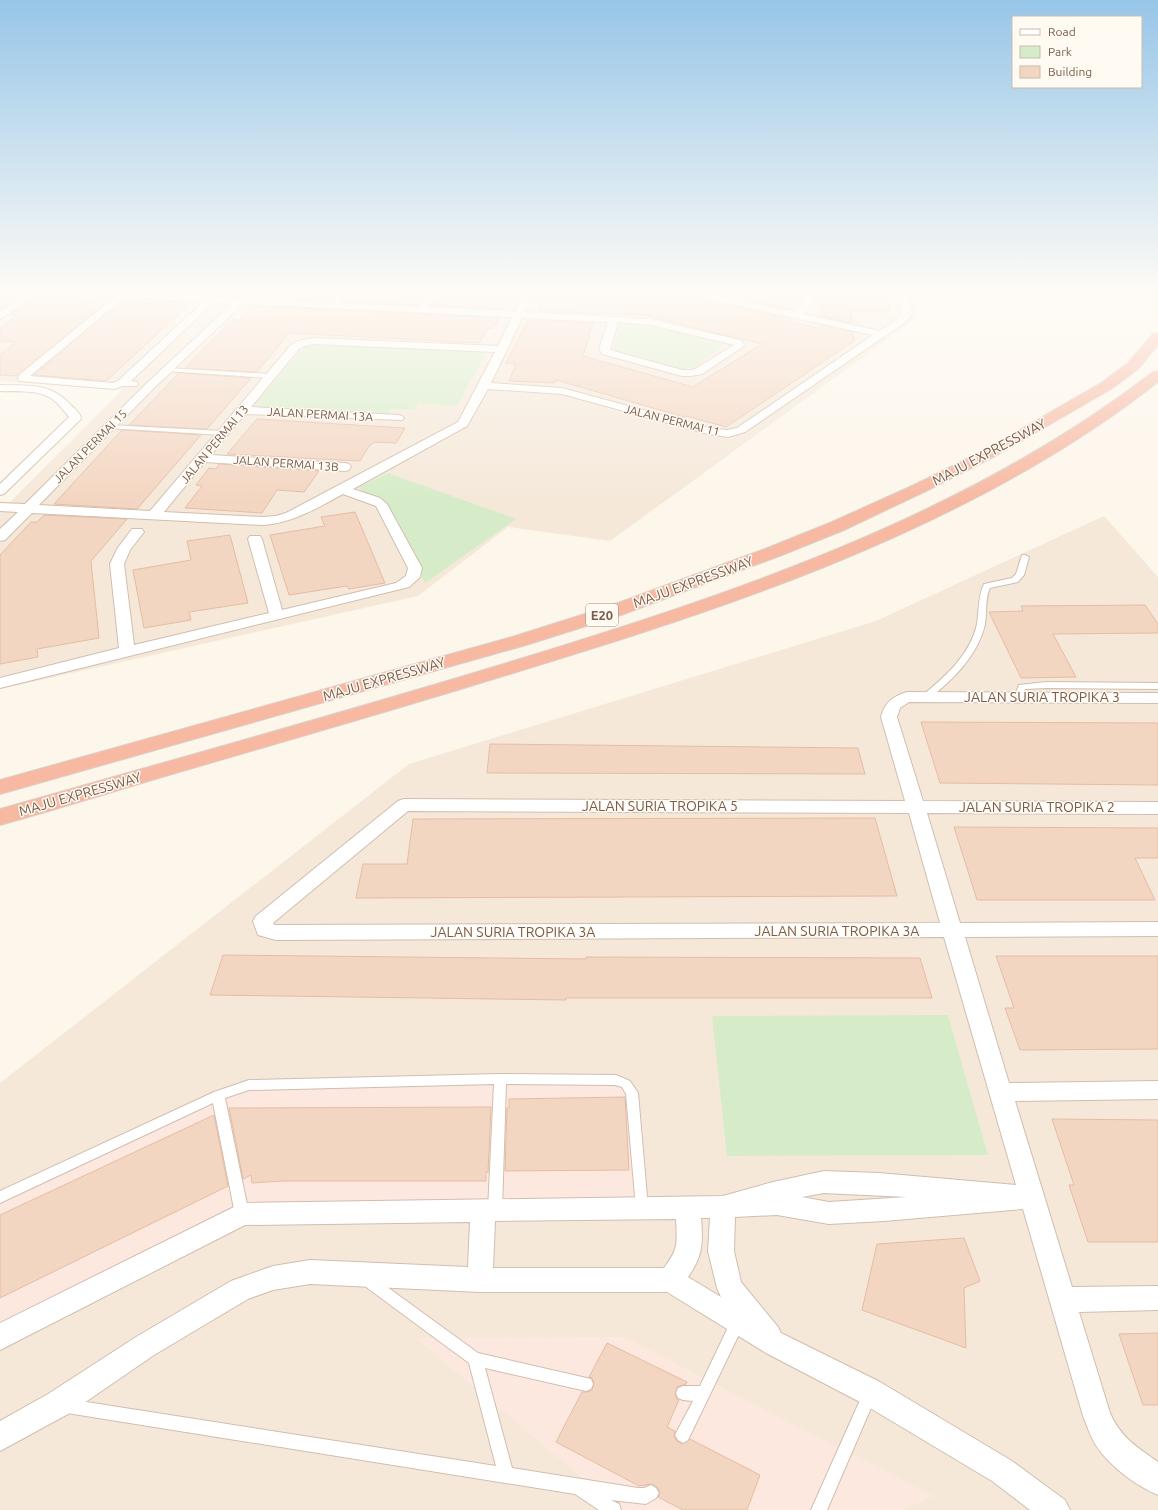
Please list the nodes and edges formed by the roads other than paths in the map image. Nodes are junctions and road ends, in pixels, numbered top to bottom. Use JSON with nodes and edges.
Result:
{"nodes":[{"id":1,"x":43,"y":360,"type":"edge"},
{"id":2,"x":146,"y":360,"type":"edge"},
{"id":3,"x":177,"y":360,"type":"edge"},
{"id":4,"x":284,"y":360,"type":"edge"},
{"id":5,"x":496,"y":360,"type":"edge"},
{"id":6,"x":637,"y":360,"type":"edge"},
{"id":7,"x":716,"y":360,"type":"edge"},
{"id":8,"x":842,"y":360,"type":"edge"},
{"id":9,"x":1138,"y":360,"type":"edge"},
{"id":10,"x":167,"y":370,"type":"junction"},
{"id":11,"x":1158,"y":375,"type":"edge"},
{"id":12,"x":271,"y":376,"type":"junction"},
{"id":13,"x":122,"y":383,"type":"junction"},
{"id":14,"x":151,"y":385,"type":"junction"},
{"id":15,"x":484,"y":386,"type":"junction"},
{"id":16,"x":0,"y":388,"type":"edge"},
{"id":17,"x":242,"y":410,"type":"junction"},
{"id":18,"x":398,"y":418,"type":"dead end"},
{"id":19,"x":109,"y":427,"type":"junction"},
{"id":20,"x":223,"y":433,"type":"junction"},
{"id":21,"x":203,"y":458,"type":"junction"},
{"id":22,"x":345,"y":467,"type":"dead end"},
{"id":23,"x":342,"y":490,"type":"junction"},
{"id":24,"x":0,"y":491,"type":"edge"},
{"id":25,"x":0,"y":507,"type":"edge"},
{"id":26,"x":28,"y":509,"type":"junction"},
{"id":27,"x":154,"y":515,"type":"junction"},
{"id":28,"x":137,"y":532,"type":"dead end"},
{"id":29,"x":0,"y":537,"type":"edge"},
{"id":30,"x":255,"y":539,"type":"dead end"},
{"id":31,"x":1025,"y":557,"type":"dead end"},
{"id":32,"x":277,"y":616,"type":"junction"},
{"id":33,"x":127,"y":651,"type":"junction"},
{"id":34,"x":0,"y":683,"type":"edge"},
{"id":35,"x":1158,"y":686,"type":"edge"},
{"id":36,"x":926,"y":697,"type":"junction"},
{"id":37,"x":1018,"y":697,"type":"junction"},
{"id":38,"x":1158,"y":698,"type":"edge"},
{"id":39,"x":0,"y":787,"type":"edge"},
{"id":40,"x":404,"y":805,"type":"joint"},
{"id":41,"x":916,"y":807,"type":"junction"},
{"id":42,"x":1158,"y":808,"type":"edge"},
{"id":43,"x":0,"y":817,"type":"edge"},
{"id":44,"x":1158,"y":929,"type":"edge"},
{"id":45,"x":953,"y":930,"type":"junction"},
{"id":46,"x":500,"y":1079,"type":"junction"},
{"id":47,"x":1158,"y":1090,"type":"edge"},
{"id":48,"x":1001,"y":1092,"type":"junction"},
{"id":49,"x":218,"y":1095,"type":"junction"},
{"id":50,"x":0,"y":1197,"type":"edge"},
{"id":51,"x":1032,"y":1198,"type":"junction"},
{"id":52,"x":723,"y":1207,"type":"junction"},
{"id":53,"x":642,"y":1208,"type":"junction"},
{"id":54,"x":688,"y":1208,"type":"junction"},
{"id":55,"x":489,"y":1211,"type":"junction"},
{"id":56,"x":242,"y":1214,"type":"junction"},
{"id":57,"x":360,"y":1274,"type":"junction"},
{"id":58,"x":480,"y":1280,"type":"junction"},
{"id":59,"x":670,"y":1280,"type":"junction"},
{"id":60,"x":1158,"y":1298,"type":"edge"},
{"id":61,"x":1063,"y":1300,"type":"junction"},
{"id":62,"x":738,"y":1322,"type":"junction"},
{"id":63,"x":0,"y":1337,"type":"edge"},
{"id":64,"x":775,"y":1344,"type":"junction"},
{"id":65,"x":475,"y":1359,"type":"junction"},
{"id":66,"x":586,"y":1384,"type":"dead end"},
{"id":67,"x":870,"y":1392,"type":"junction"},
{"id":68,"x":683,"y":1393,"type":"dead end"},
{"id":69,"x":704,"y":1394,"type":"junction"},
{"id":70,"x":58,"y":1404,"type":"junction"},
{"id":71,"x":683,"y":1435,"type":"dead end"},
{"id":72,"x":0,"y":1437,"type":"edge"},
{"id":73,"x":506,"y":1475,"type":"junction"},
{"id":74,"x":1158,"y":1480,"type":"edge"},
{"id":75,"x":577,"y":1486,"type":"junction"},
{"id":76,"x":651,"y":1493,"type":"dead end"},
{"id":77,"x":613,"y":1510,"type":"edge"},
{"id":78,"x":819,"y":1510,"type":"edge"},
{"id":79,"x":1055,"y":1510,"type":"edge"}],
"edges":[{"from":1,"to":13,"type":"street"},
{"from":2,"to":13,"type":"street"},
{"from":3,"to":10,"type":"street","name":"JALAN PERMAI 15"},
{"from":4,"to":12,"type":"street","name":"JALAN PERMAI 13"},
{"from":5,"to":15,"type":"street"},
{"from":6,"to":7,"type":"street"},
{"from":8,"to":15,"type":"street","name":"JALAN PERMAI 11"},
{"from":9,"to":39,"type":"highway","name":"MAJU EXPRESSWAY","number":"E20"},
{"from":10,"to":12,"type":"lane"},
{"from":10,"to":14,"type":"street","name":"JALAN PERMAI 15"},
{"from":11,"to":43,"type":"highway","name":"MAJU EXPRESSWAY","number":"E20"},
{"from":12,"to":17,"type":"street","name":"JALAN PERMAI 13"},
{"from":13,"to":14,"type":"street"},
{"from":14,"to":19,"type":"street","name":"JALAN PERMAI 15"},
{"from":15,"to":23,"type":"street"},
{"from":16,"to":24,"type":"street"},
{"from":17,"to":18,"type":"street","name":"JALAN PERMAI 13A"},
{"from":17,"to":20,"type":"street","name":"JALAN PERMAI 13"},
{"from":19,"to":20,"type":"lane"},
{"from":19,"to":26,"type":"street","name":"JALAN PERMAI 15"},
{"from":20,"to":21,"type":"street","name":"JALAN PERMAI 13"},
{"from":21,"to":22,"type":"street","name":"JALAN PERMAI 13B"},
{"from":21,"to":27,"type":"street","name":"JALAN PERMAI 13"},
{"from":23,"to":27,"type":"street"},
{"from":23,"to":32,"type":"street"},
{"from":25,"to":26,"type":"street"},
{"from":26,"to":27,"type":"street"},
{"from":26,"to":29,"type":"street","name":"JALAN PERMAI 15"},
{"from":28,"to":33,"type":"street"},
{"from":30,"to":32,"type":"street"},
{"from":31,"to":36,"type":"lane"},
{"from":32,"to":33,"type":"street"},
{"from":33,"to":34,"type":"street"},
{"from":35,"to":37,"type":"lane"},
{"from":36,"to":37,"type":"street","name":"JALAN SURIA TROPIKA 3"},
{"from":36,"to":41,"type":"street","name":"JALAN SURIA TROPIKA 3"},
{"from":37,"to":38,"type":"street","name":"JALAN SURIA TROPIKA 3"},
{"from":40,"to":41,"type":"street","name":"JALAN SURIA TROPIKA 5"},
{"from":40,"to":45,"type":"street","name":"JALAN SURIA TROPIKA 3A"},
{"from":41,"to":42,"type":"street","name":"JALAN SURIA TROPIKA 2"},
{"from":41,"to":45,"type":"street","name":"JALAN SURIA TROPIKA 3"},
{"from":44,"to":45,"type":"street"},
{"from":45,"to":48,"type":"street","name":"JALAN SURIA TROPIKA 3"},
{"from":46,"to":49,"type":"lane"},
{"from":46,"to":53,"type":"lane"},
{"from":46,"to":55,"type":"lane"},
{"from":47,"to":48,"type":"street"},
{"from":48,"to":51,"type":"street","name":"JALAN SURIA TROPIKA 3"},
{"from":49,"to":50,"type":"lane"},
{"from":49,"to":56,"type":"lane"},
{"from":51,"to":52,"type":"street"},
{"from":51,"to":61,"type":"street","name":"JALAN SURIA TROPIKA 3"},
{"from":52,"to":54,"type":"street"},
{"from":52,"to":64,"type":"street"},
{"from":53,"to":54,"type":"street"},
{"from":53,"to":55,"type":"street"},
{"from":54,"to":59,"type":"street"},
{"from":55,"to":56,"type":"street"},
{"from":55,"to":58,"type":"street"},
{"from":56,"to":63,"type":"street"},
{"from":57,"to":58,"type":"street"},
{"from":57,"to":65,"type":"lane"},
{"from":57,"to":70,"type":"street"},
{"from":58,"to":59,"type":"street"},
{"from":59,"to":62,"type":"street"},
{"from":60,"to":61,"type":"street"},
{"from":61,"to":74,"type":"street","name":"JALAN SURIA TROPIKA 3"},
{"from":62,"to":64,"type":"street"},
{"from":62,"to":69,"type":"lane"},
{"from":64,"to":67,"type":"street"},
{"from":65,"to":66,"type":"lane"},
{"from":65,"to":73,"type":"lane"},
{"from":67,"to":78,"type":"lane"},
{"from":67,"to":79,"type":"street"},
{"from":68,"to":69,"type":"lane"},
{"from":69,"to":71,"type":"lane"},
{"from":70,"to":72,"type":"street"},
{"from":70,"to":73,"type":"lane"},
{"from":73,"to":75,"type":"lane"},
{"from":75,"to":76,"type":"lane"},
{"from":75,"to":77,"type":"lane"}]}
